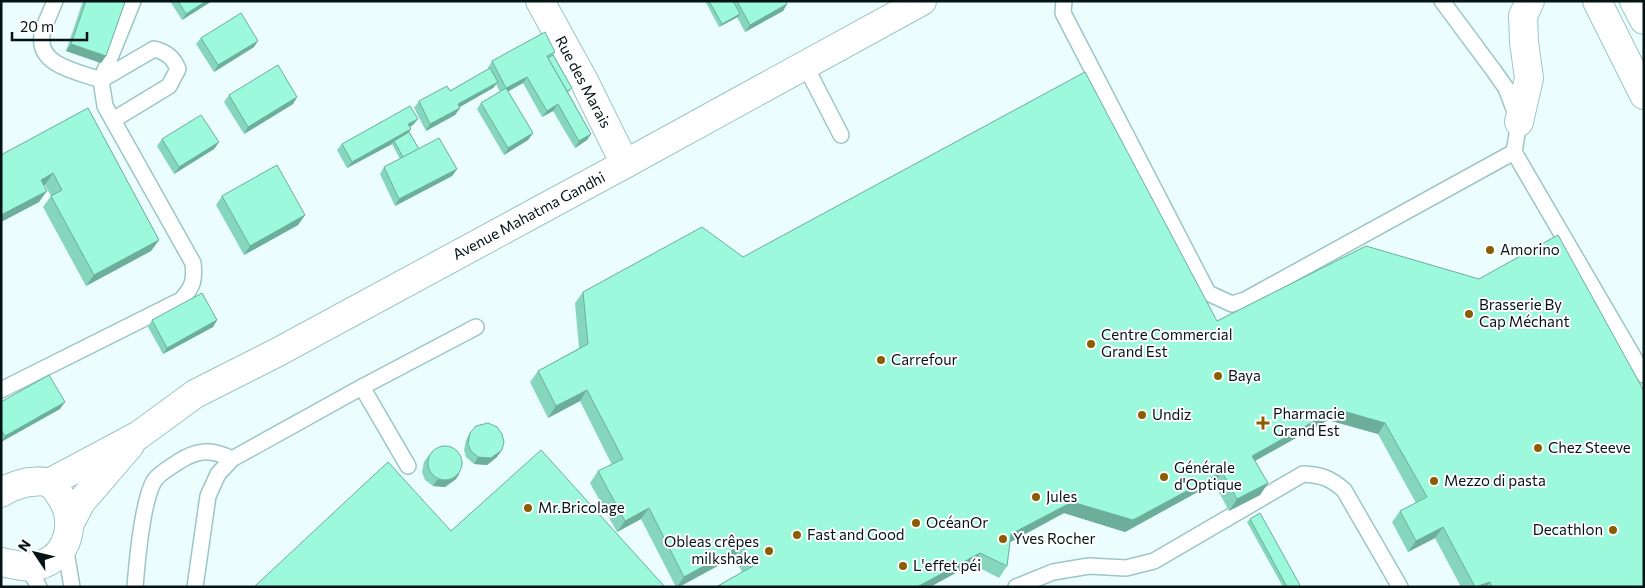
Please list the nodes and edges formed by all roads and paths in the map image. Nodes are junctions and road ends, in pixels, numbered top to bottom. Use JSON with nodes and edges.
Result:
{"nodes":[{"id":1,"x":55,"y":1,"type":"edge"},
{"id":2,"x":133,"y":1,"type":"edge"},
{"id":3,"x":540,"y":1,"type":"edge"},
{"id":4,"x":922,"y":1,"type":"edge"},
{"id":5,"x":1064,"y":1,"type":"edge"},
{"id":6,"x":1442,"y":1,"type":"edge"},
{"id":7,"x":1530,"y":1,"type":"edge"},
{"id":8,"x":1587,"y":1,"type":"edge"},
{"id":9,"x":1634,"y":1,"type":"edge"},
{"id":10,"x":1602,"y":13,"type":"edge"},
{"id":11,"x":1644,"y":20,"type":"edge"},
{"id":12,"x":805,"y":65,"type":"junction"},
{"id":13,"x":101,"y":80,"type":"junction"},
{"id":14,"x":1644,"y":95,"type":"edge"},
{"id":15,"x":113,"y":120,"type":"junction"},
{"id":16,"x":1519,"y":122,"type":"junction"},
{"id":17,"x":841,"y":134,"type":"dead end"},
{"id":18,"x":1514,"y":152,"type":"junction"},
{"id":19,"x":625,"y":164,"type":"junction"},
{"id":20,"x":476,"y":327,"type":"dead end"},
{"id":21,"x":1644,"y":375,"type":"edge"},
{"id":22,"x":362,"y":387,"type":"junction"},
{"id":23,"x":1,"y":390,"type":"edge"},
{"id":24,"x":139,"y":435,"type":"junction"},
{"id":25,"x":232,"y":459,"type":"junction"},
{"id":26,"x":408,"y":466,"type":"dead end"},
{"id":27,"x":49,"y":483,"type":"junction"},
{"id":28,"x":2,"y":491,"type":"edge"},
{"id":29,"x":67,"y":534,"type":"junction"},
{"id":30,"x":16,"y":567,"type":"edge"},
{"id":31,"x":72,"y":587,"type":"edge"},
{"id":32,"x":136,"y":587,"type":"edge"},
{"id":33,"x":195,"y":587,"type":"edge"},
{"id":34,"x":1016,"y":587,"type":"edge"},
{"id":35,"x":1400,"y":587,"type":"edge"}],
"edges":[{"from":1,"to":13,"type":"lane"},
{"from":2,"to":13,"type":"lane"},
{"from":3,"to":19,"type":"main road","name":"Rue des Marais"},
{"from":4,"to":12,"type":"main road","name":"Avenue Mahatma Gandhi"},
{"from":5,"to":18,"type":"lane"},
{"from":6,"to":16,"type":"lane"},
{"from":7,"to":16,"type":"main road"},
{"from":8,"to":10,"type":"main road"},
{"from":9,"to":11,"type":"main road"},
{"from":10,"to":14,"type":"main road"},
{"from":12,"to":17,"type":"lane"},
{"from":12,"to":19,"type":"main road","name":"Avenue Mahatma Gandhi"},
{"from":13,"to":15,"type":"lane"},
{"from":13,"to":15,"type":"lane"},
{"from":15,"to":23,"type":"lane"},
{"from":16,"to":18,"type":"lane"},
{"from":18,"to":21,"type":"lane"},
{"from":19,"to":24,"type":"main road","name":"Avenue Mahatma Gandhi"},
{"from":20,"to":22,"type":"lane"},
{"from":22,"to":25,"type":"lane"},
{"from":22,"to":26,"type":"lane"},
{"from":24,"to":27,"type":"main road","name":"Avenue Mahatma Gandhi"},
{"from":24,"to":29,"type":"main road","name":"Avenue Mahatma Gandhi"},
{"from":25,"to":32,"type":"lane"},
{"from":25,"to":33,"type":"lane"},
{"from":27,"to":28,"type":"main road"},
{"from":27,"to":29,"type":"main road"},
{"from":29,"to":30,"type":"main road"},
{"from":29,"to":31,"type":"lane"},
{"from":34,"to":35,"type":"lane"}]}
